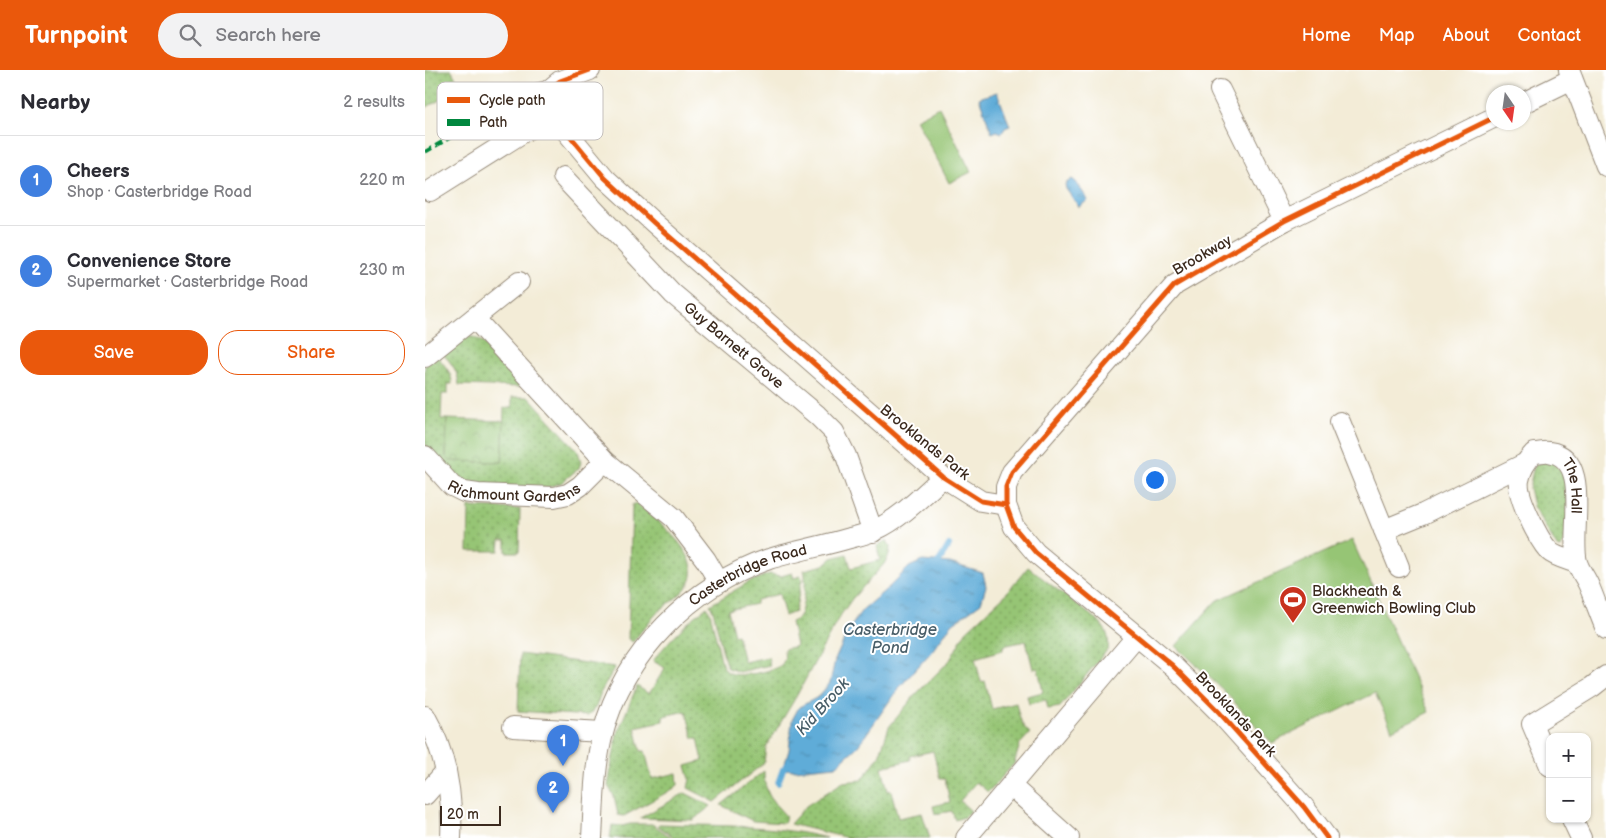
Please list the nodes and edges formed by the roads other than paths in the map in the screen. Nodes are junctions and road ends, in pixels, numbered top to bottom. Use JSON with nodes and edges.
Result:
{"nodes":[{"id":1,"x":590,"y":70,"type":"edge"},
{"id":2,"x":1571,"y":75,"type":"edge"},
{"id":3,"x":559,"y":82,"type":"edge"},
{"id":4,"x":1220,"y":90,"type":"dead end"},
{"id":5,"x":1531,"y":98,"type":"edge"},
{"id":6,"x":1486,"y":122,"type":"edge"},
{"id":7,"x":498,"y":140,"type":"edge"},
{"id":8,"x":577,"y":140,"type":"edge"},
{"id":9,"x":1606,"y":166,"type":"edge"},
{"id":10,"x":563,"y":177,"type":"dead end"},
{"id":11,"x":430,"y":191,"type":"dead end"},
{"id":12,"x":1285,"y":222,"type":"junction"},
{"id":13,"x":519,"y":282,"type":"dead end"},
{"id":14,"x":474,"y":318,"type":"junction"},
{"id":15,"x":425,"y":356,"type":"edge"},
{"id":16,"x":1340,"y":422,"type":"dead end"},
{"id":17,"x":425,"y":456,"type":"edge"},
{"id":18,"x":605,"y":460,"type":"junction"},
{"id":19,"x":1524,"y":464,"type":"junction"},
{"id":20,"x":943,"y":477,"type":"junction"},
{"id":21,"x":1006,"y":505,"type":"junction"},
{"id":22,"x":1384,"y":530,"type":"junction"},
{"id":23,"x":873,"y":532,"type":"junction"},
{"id":24,"x":1577,"y":563,"type":"junction"},
{"id":25,"x":1399,"y":567,"type":"dead end"},
{"id":26,"x":719,"y":582,"type":"junction"},
{"id":27,"x":1606,"y":629,"type":"edge"},
{"id":28,"x":1137,"y":636,"type":"junction"},
{"id":29,"x":1606,"y":676,"type":"edge"},
{"id":30,"x":425,"y":716,"type":"edge"},
{"id":31,"x":513,"y":727,"type":"dead end"},
{"id":32,"x":603,"y":732,"type":"junction"},
{"id":33,"x":1546,"y":757,"type":"edge"},
{"id":34,"x":446,"y":772,"type":"junction"},
{"id":35,"x":1011,"y":786,"type":"junction"},
{"id":36,"x":425,"y":795,"type":"edge"},
{"id":37,"x":1575,"y":823,"type":"edge"},
{"id":38,"x":451,"y":838,"type":"edge"},
{"id":39,"x":592,"y":838,"type":"edge"},
{"id":40,"x":966,"y":838,"type":"edge"},
{"id":41,"x":1069,"y":838,"type":"edge"},
{"id":42,"x":1327,"y":838,"type":"edge"},
{"id":43,"x":1581,"y":838,"type":"edge"}],
"edges":[{"from":1,"to":3,"type":"street"},
{"from":2,"to":5,"type":"street"},
{"from":2,"to":9,"type":"street"},
{"from":4,"to":12,"type":"street"},
{"from":6,"to":12,"type":"street","name":"Brookway"},
{"from":7,"to":11,"type":"street"},
{"from":8,"to":20,"type":"street","name":"Brooklands Park"},
{"from":10,"to":23,"type":"street","name":"Guy Barnett Grove"},
{"from":12,"to":21,"type":"street","name":"Brookway"},
{"from":13,"to":14,"type":"street"},
{"from":14,"to":15,"type":"street"},
{"from":14,"to":18,"type":"street"},
{"from":16,"to":22,"type":"street"},
{"from":17,"to":18,"type":"street","name":"Richmount Gardens"},
{"from":18,"to":26,"type":"street"},
{"from":19,"to":22,"type":"street","name":"The Hall"},
{"from":19,"to":24,"type":"street"},
{"from":19,"to":24,"type":"street","name":"The Hall"},
{"from":20,"to":21,"type":"street","name":"Brooklands Park"},
{"from":20,"to":23,"type":"street","name":"Casterbridge Road"},
{"from":21,"to":28,"type":"street","name":"Brooklands Park"},
{"from":22,"to":25,"type":"street"},
{"from":23,"to":26,"type":"street","name":"Casterbridge Road"},
{"from":24,"to":27,"type":"street","name":"The Hall"},
{"from":26,"to":32,"type":"street","name":"Casterbridge Road"},
{"from":28,"to":35,"type":"street"},
{"from":28,"to":42,"type":"street","name":"Brooklands Park"},
{"from":29,"to":33,"type":"street"},
{"from":30,"to":34,"type":"street"},
{"from":31,"to":32,"type":"street"},
{"from":32,"to":39,"type":"street","name":"Casterbridge Road"},
{"from":34,"to":36,"type":"street"},
{"from":34,"to":38,"type":"street"},
{"from":35,"to":40,"type":"street"},
{"from":35,"to":41,"type":"street"},
{"from":37,"to":43,"type":"street"}]}
